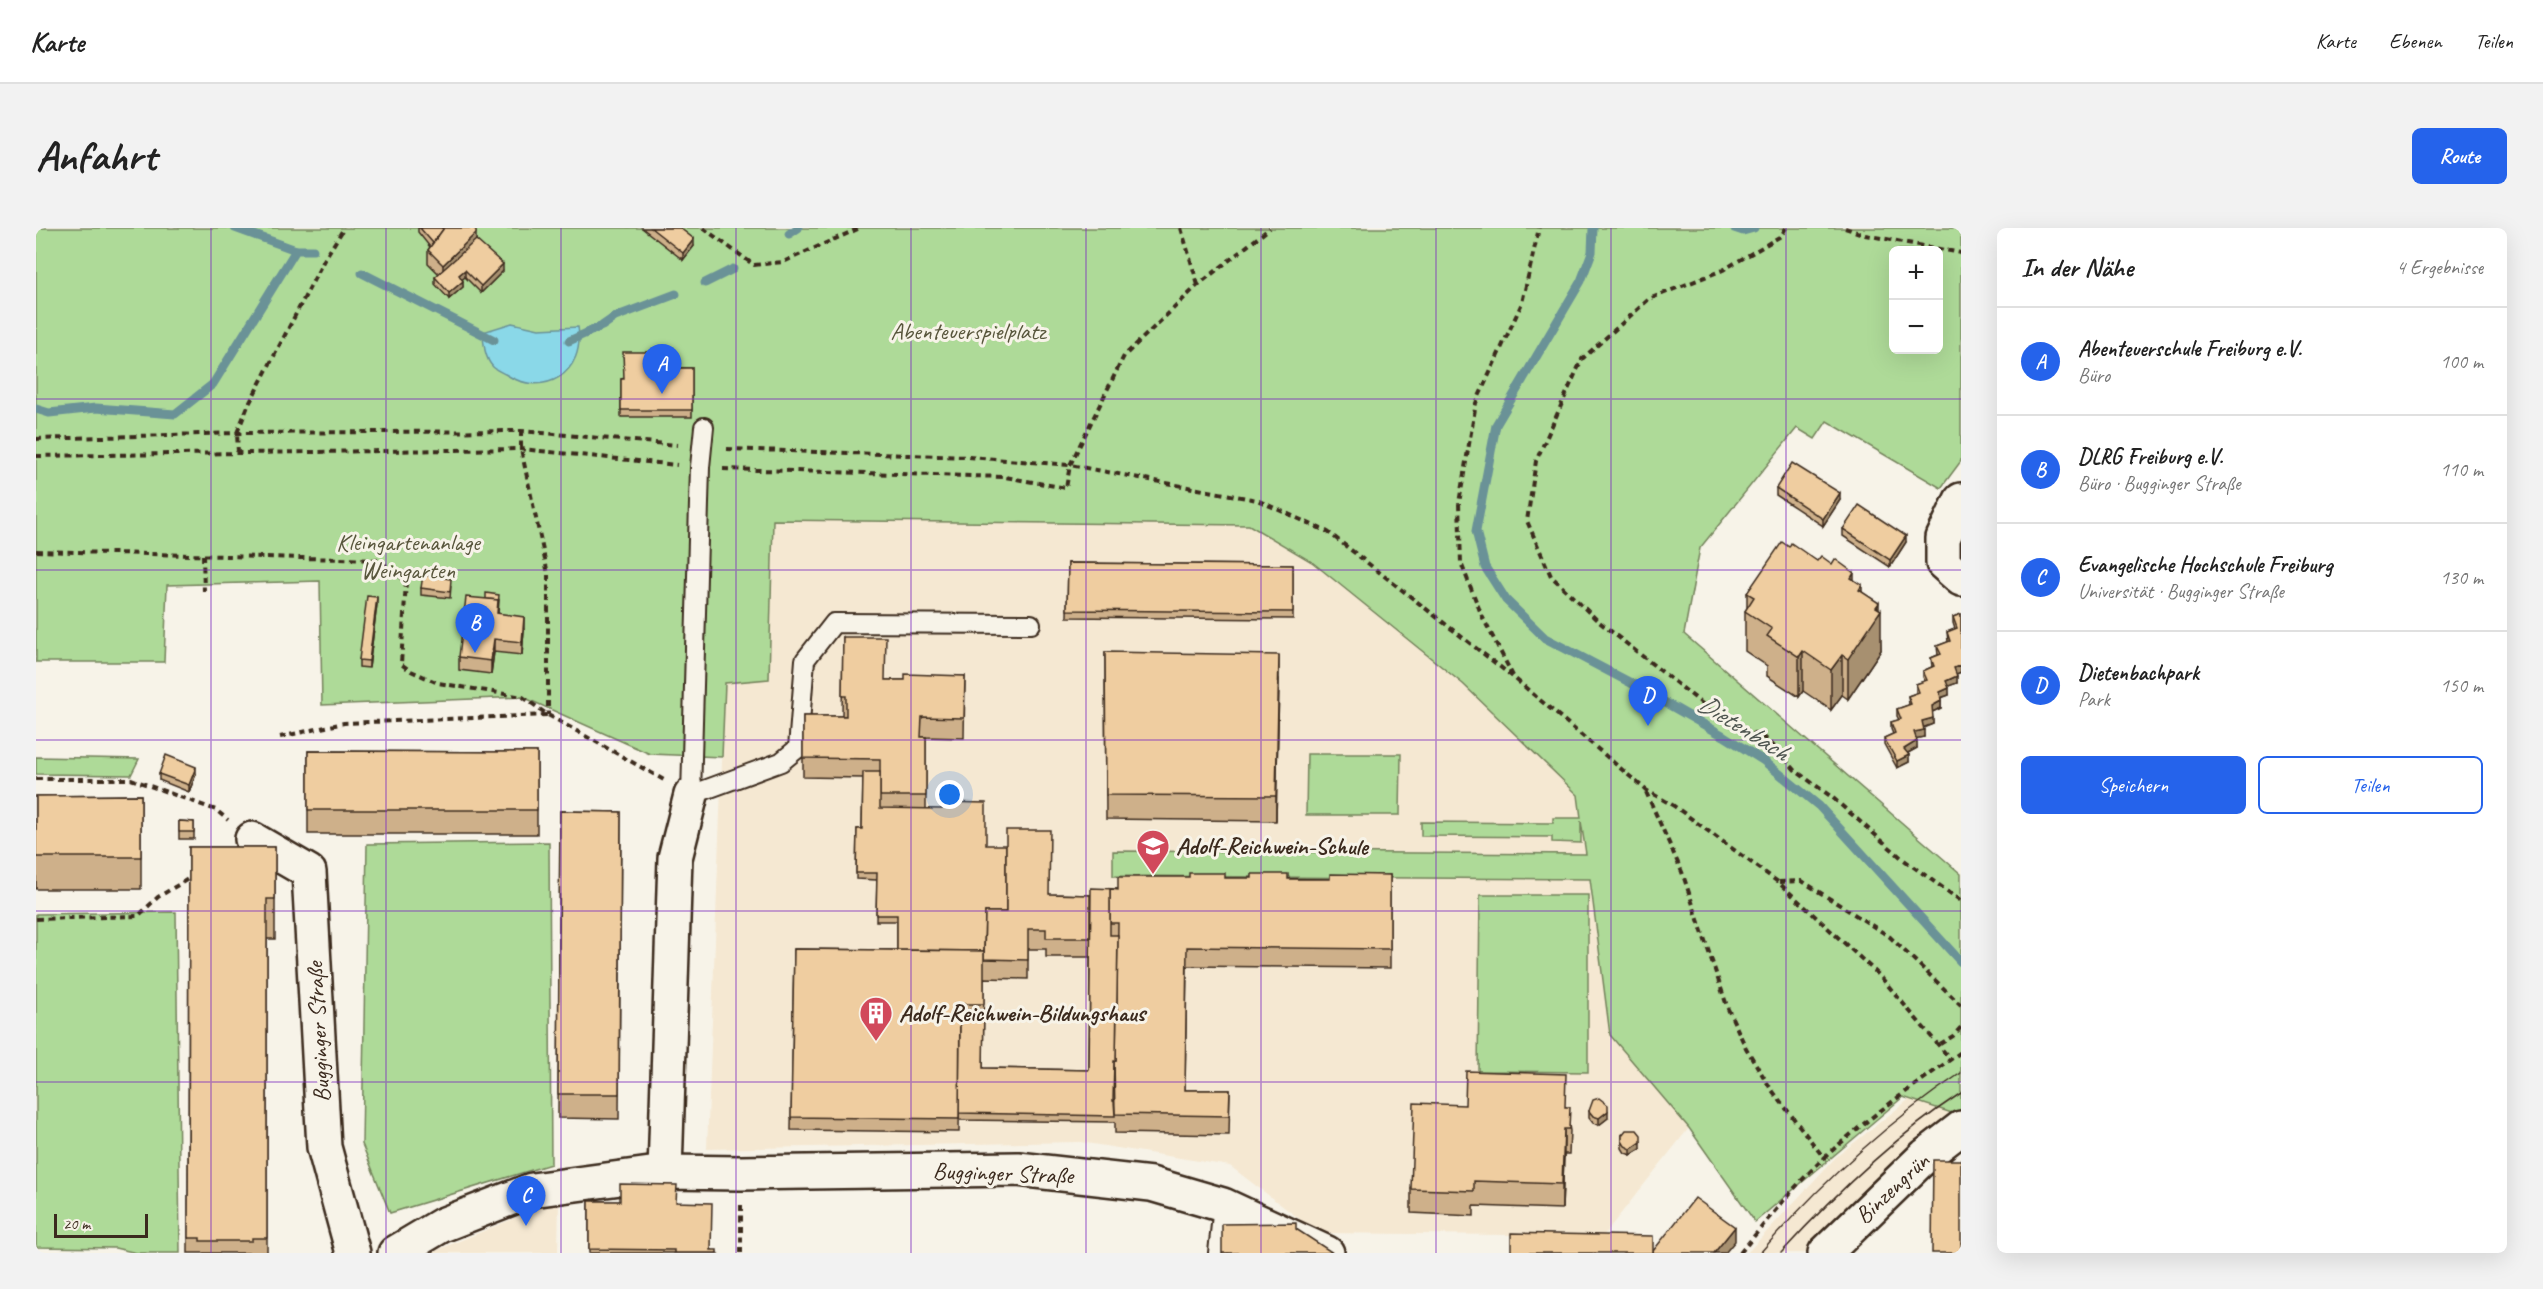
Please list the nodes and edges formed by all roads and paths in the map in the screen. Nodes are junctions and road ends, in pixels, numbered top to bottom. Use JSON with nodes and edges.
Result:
{"nodes":[{"id":1,"x":344,"y":228,"type":"edge"},
{"id":2,"x":703,"y":228,"type":"edge"},
{"id":3,"x":860,"y":228,"type":"edge"},
{"id":4,"x":1181,"y":228,"type":"edge"},
{"id":5,"x":1270,"y":228,"type":"edge"},
{"id":6,"x":1539,"y":228,"type":"edge"},
{"id":7,"x":1786,"y":228,"type":"edge"},
{"id":8,"x":1845,"y":228,"type":"edge"},
{"id":9,"x":1961,"y":254,"type":"edge"},
{"id":10,"x":1198,"y":285,"type":"junction"},
{"id":11,"x":704,"y":427,"type":"dead end"},
{"id":12,"x":520,"y":431,"type":"junction"},
{"id":13,"x":237,"y":434,"type":"junction"},
{"id":14,"x":36,"y":439,"type":"edge"},
{"id":15,"x":701,"y":447,"type":"junction"},
{"id":16,"x":520,"y":449,"type":"junction"},
{"id":17,"x":238,"y":453,"type":"junction"},
{"id":18,"x":36,"y":456,"type":"edge"},
{"id":19,"x":1070,"y":465,"type":"junction"},
{"id":20,"x":700,"y":467,"type":"junction"},
{"id":21,"x":1961,"y":500,"type":"edge"},
{"id":22,"x":36,"y":550,"type":"edge"},
{"id":23,"x":203,"y":555,"type":"junction"},
{"id":24,"x":1961,"y":579,"type":"edge"},
{"id":25,"x":204,"y":592,"type":"dead end"},
{"id":26,"x":1031,"y":624,"type":"dead end"},
{"id":27,"x":1514,"y":677,"type":"junction"},
{"id":28,"x":548,"y":715,"type":"junction"},
{"id":29,"x":280,"y":737,"type":"dead end"},
{"id":30,"x":36,"y":779,"type":"edge"},
{"id":31,"x":1646,"y":790,"type":"junction"},
{"id":32,"x":691,"y":795,"type":"junction"},
{"id":33,"x":252,"y":839,"type":"joint"},
{"id":34,"x":196,"y":874,"type":"edge"},
{"id":35,"x":1778,"y":882,"type":"junction"},
{"id":36,"x":1961,"y":901,"type":"edge"},
{"id":37,"x":36,"y":919,"type":"edge"},
{"id":38,"x":1961,"y":1005,"type":"edge"},
{"id":39,"x":1961,"y":1027,"type":"edge"},
{"id":40,"x":1940,"y":1044,"type":"junction"},
{"id":41,"x":1961,"y":1052,"type":"edge"},
{"id":42,"x":1951,"y":1059,"type":"junction"},
{"id":43,"x":1961,"y":1128,"type":"edge"},
{"id":44,"x":1824,"y":1158,"type":"junction"},
{"id":45,"x":665,"y":1172,"type":"junction"},
{"id":46,"x":741,"y":1173,"type":"junction"},
{"id":47,"x":1223,"y":1205,"type":"junction"},
{"id":48,"x":353,"y":1253,"type":"edge"},
{"id":49,"x":395,"y":1253,"type":"edge"},
{"id":50,"x":741,"y":1253,"type":"edge"},
{"id":51,"x":1218,"y":1253,"type":"edge"},
{"id":52,"x":1327,"y":1253,"type":"edge"},
{"id":53,"x":1740,"y":1253,"type":"edge"},
{"id":54,"x":1825,"y":1253,"type":"edge"}],
"edges":[{"from":1,"to":13,"type":"path"},
{"from":2,"to":3,"type":"path"},
{"from":4,"to":10,"type":"path"},
{"from":5,"to":10,"type":"path"},
{"from":6,"to":27,"type":"path"},
{"from":7,"to":36,"type":"path"},
{"from":8,"to":9,"type":"path"},
{"from":10,"to":19,"type":"path"},
{"from":11,"to":15,"type":"lane"},
{"from":12,"to":13,"type":"path"},
{"from":12,"to":15,"type":"path"},
{"from":12,"to":16,"type":"path"},
{"from":13,"to":14,"type":"path"},
{"from":13,"to":17,"type":"path"},
{"from":15,"to":19,"type":"path"},
{"from":15,"to":20,"type":"lane"},
{"from":16,"to":17,"type":"path"},
{"from":16,"to":20,"type":"path"},
{"from":16,"to":28,"type":"path"},
{"from":17,"to":18,"type":"path"},
{"from":19,"to":20,"type":"path"},
{"from":19,"to":27,"type":"path"},
{"from":20,"to":32,"type":"lane"},
{"from":21,"to":24,"type":"street"},
{"from":22,"to":23,"type":"path"},
{"from":23,"to":25,"type":"path"},
{"from":23,"to":28,"type":"path"},
{"from":26,"to":32,"type":"lane"},
{"from":27,"to":31,"type":"path"},
{"from":28,"to":29,"type":"path"},
{"from":28,"to":32,"type":"path"},
{"from":30,"to":33,"type":"path"},
{"from":31,"to":35,"type":"path"},
{"from":31,"to":44,"type":"path"},
{"from":32,"to":45,"type":"street"},
{"from":33,"to":48,"type":"street","name":"Bugginger Straße"},
{"from":34,"to":37,"type":"path"},
{"from":35,"to":38,"type":"path"},
{"from":35,"to":40,"type":"path"},
{"from":39,"to":40,"type":"path"},
{"from":40,"to":42,"type":"path"},
{"from":41,"to":42,"type":"path"},
{"from":42,"to":44,"type":"path"},
{"from":43,"to":54,"type":"street","name":"Binzengrün"},
{"from":44,"to":53,"type":"path"},
{"from":45,"to":46,"type":"street","name":"Bugginger Straße"},
{"from":45,"to":49,"type":"street","name":"Bugginger Straße"},
{"from":46,"to":47,"type":"street","name":"Bugginger Straße"},
{"from":46,"to":50,"type":"path"},
{"from":47,"to":51,"type":"lane"},
{"from":47,"to":52,"type":"street","name":"Bugginger Straße"}]}
